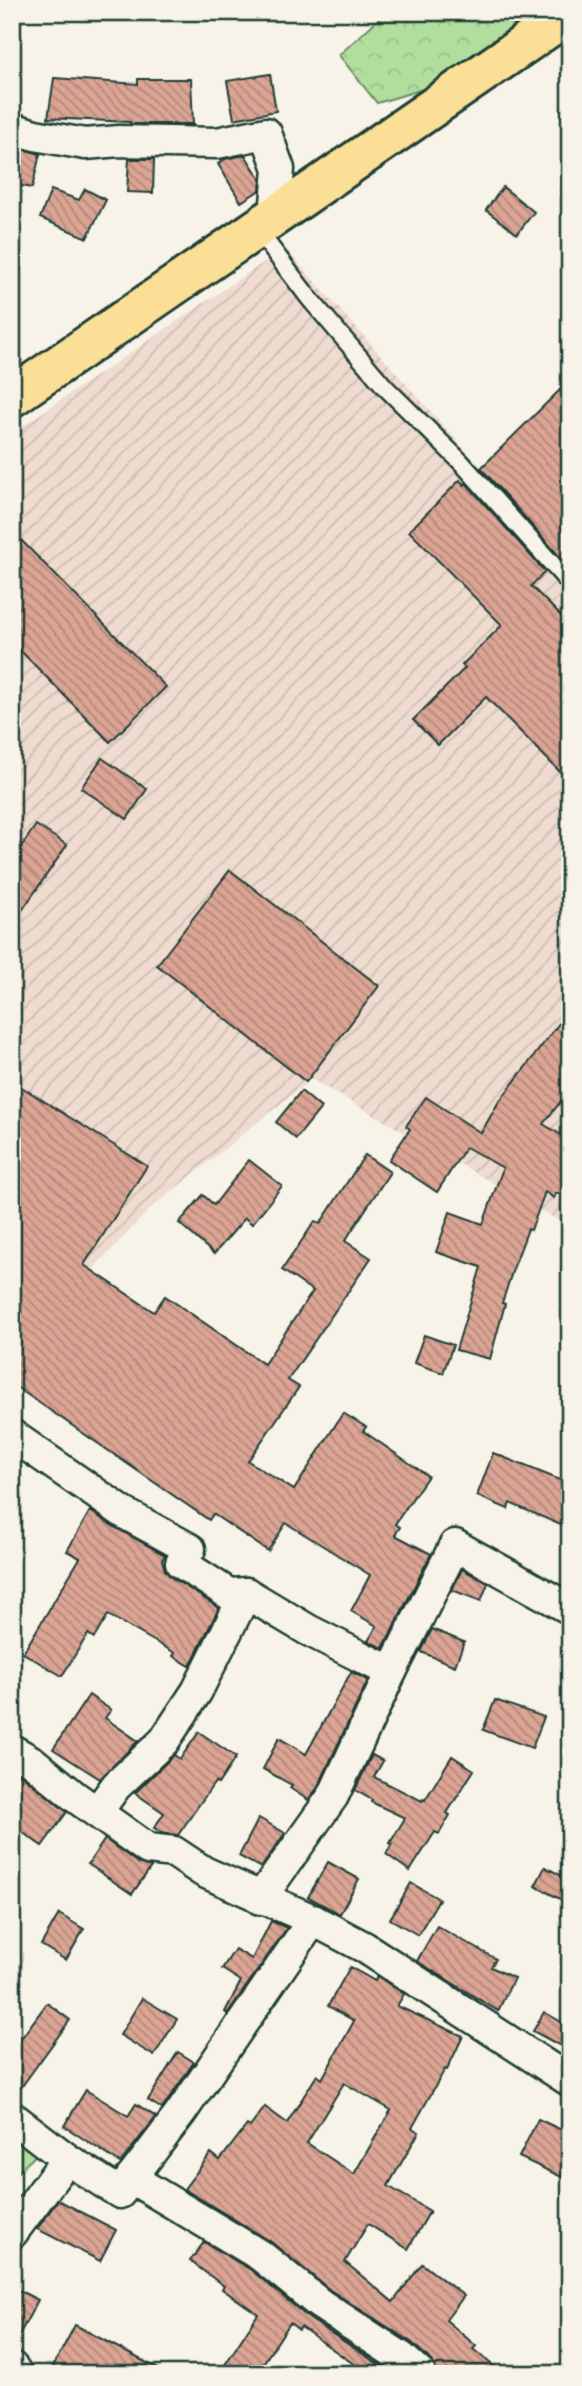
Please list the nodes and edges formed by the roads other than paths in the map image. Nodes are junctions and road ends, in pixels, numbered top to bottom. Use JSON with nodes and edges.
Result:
{"nodes":[{"id":1,"x":570,"y":13,"type":"edge"},
{"id":2,"x":12,"y":128,"type":"edge"},
{"id":3,"x":266,"y":221,"type":"junction"},
{"id":4,"x":12,"y":397,"type":"edge"},
{"id":5,"x":570,"y":584,"type":"edge"},
{"id":6,"x":12,"y":1435,"type":"edge"},
{"id":7,"x":246,"y":1593,"type":"junction"},
{"id":8,"x":570,"y":1609,"type":"edge"},
{"id":9,"x":391,"y":1672,"type":"junction"},
{"id":10,"x":12,"y":1749,"type":"edge"},
{"id":11,"x":97,"y":1812,"type":"junction"},
{"id":12,"x":260,"y":1899,"type":"junction"},
{"id":13,"x":313,"y":1920,"type":"junction"},
{"id":14,"x":570,"y":2081,"type":"edge"},
{"id":15,"x":12,"y":2117,"type":"edge"},
{"id":16,"x":67,"y":2159,"type":"junction"},
{"id":17,"x":131,"y":2178,"type":"junction"},
{"id":18,"x":12,"y":2233,"type":"edge"},
{"id":19,"x":12,"y":2367,"type":"edge"},
{"id":20,"x":416,"y":2373,"type":"edge"},
{"id":21,"x":17,"y":2374,"type":"edge"}],
"edges":[{"from":1,"to":3,"type":"main road"},
{"from":2,"to":3,"type":"street"},
{"from":3,"to":4,"type":"main road"},
{"from":3,"to":5,"type":"lane"},
{"from":6,"to":7,"type":"street"},
{"from":7,"to":9,"type":"street"},
{"from":7,"to":11,"type":"street"},
{"from":8,"to":9,"type":"street"},
{"from":9,"to":12,"type":"street"},
{"from":10,"to":11,"type":"street"},
{"from":11,"to":12,"type":"street"},
{"from":12,"to":13,"type":"street"},
{"from":13,"to":14,"type":"street"},
{"from":13,"to":17,"type":"street"},
{"from":15,"to":16,"type":"street"},
{"from":16,"to":17,"type":"street"},
{"from":16,"to":18,"type":"street"},
{"from":17,"to":20,"type":"street"},
{"from":19,"to":21,"type":"street"}]}
